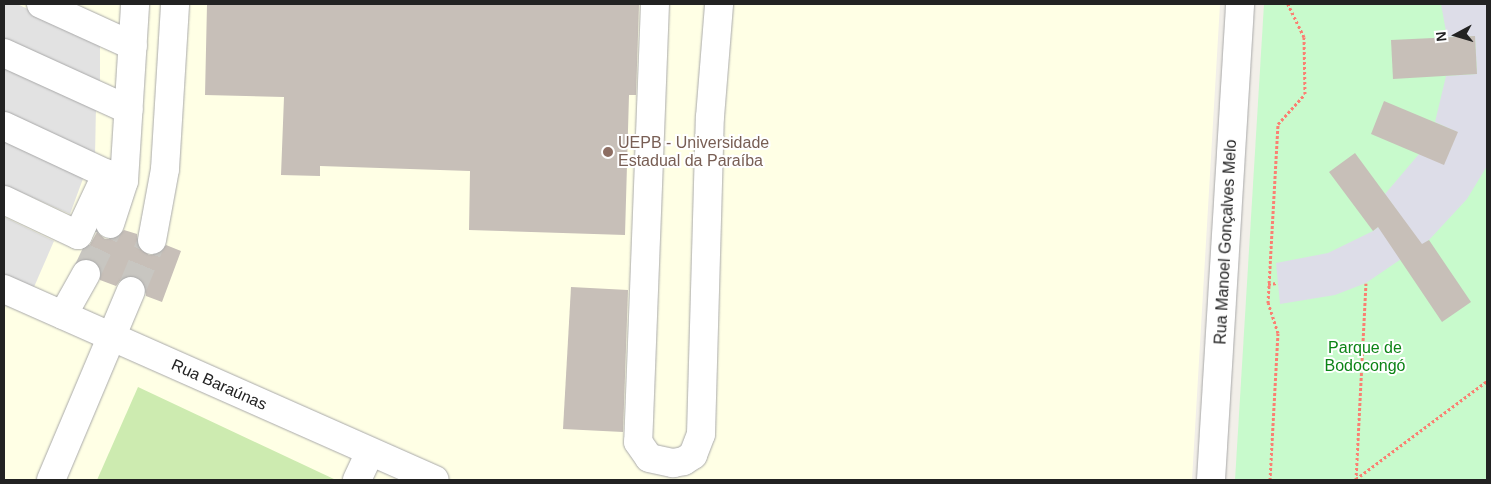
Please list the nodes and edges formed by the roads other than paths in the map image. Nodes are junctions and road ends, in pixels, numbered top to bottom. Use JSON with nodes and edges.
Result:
{"nodes":[{"id":1,"x":41,"y":4,"type":"edge"},
{"id":2,"x":135,"y":4,"type":"edge"},
{"id":3,"x":175,"y":4,"type":"edge"},
{"id":4,"x":655,"y":4,"type":"edge"},
{"id":5,"x":719,"y":4,"type":"edge"},
{"id":6,"x":1240,"y":4,"type":"edge"},
{"id":7,"x":133,"y":46,"type":"junction"},
{"id":8,"x":4,"y":53,"type":"edge"},
{"id":9,"x":130,"y":110,"type":"junction"},
{"id":10,"x":4,"y":126,"type":"edge"},
{"id":11,"x":115,"y":177,"type":"junction"},
{"id":12,"x":4,"y":200,"type":"edge"},
{"id":13,"x":86,"y":274,"type":"tunnel mouth"},
{"id":14,"x":4,"y":290,"type":"edge"},
{"id":15,"x":131,"y":291,"type":"tunnel mouth"},
{"id":16,"x":62,"y":315,"type":"junction"},
{"id":17,"x":113,"y":338,"type":"junction"},
{"id":18,"x":370,"y":452,"type":"junction"},
{"id":19,"x":51,"y":480,"type":"edge"},
{"id":20,"x":357,"y":480,"type":"edge"},
{"id":21,"x":435,"y":480,"type":"edge"},
{"id":22,"x":1211,"y":480,"type":"edge"}],
"edges":[{"from":1,"to":7,"type":"street"},
{"from":2,"to":7,"type":"street"},
{"from":3,"to":11,"type":"street"},
{"from":4,"to":5,"type":"street"},
{"from":6,"to":22,"type":"street","name":"Rua Manoel Gonçalves Melo"},
{"from":7,"to":9,"type":"street"},
{"from":8,"to":9,"type":"street"},
{"from":9,"to":11,"type":"street"},
{"from":10,"to":11,"type":"street"},
{"from":11,"to":12,"type":"street"},
{"from":13,"to":16,"type":"street"},
{"from":14,"to":16,"type":"street","name":"Rua Baraúnas"},
{"from":15,"to":17,"type":"street"},
{"from":16,"to":17,"type":"street","name":"Rua Baraúnas"},
{"from":17,"to":18,"type":"street","name":"Rua Baraúnas"},
{"from":17,"to":19,"type":"street"},
{"from":18,"to":20,"type":"street"},
{"from":18,"to":21,"type":"street","name":"Rua Baraúnas"}]}
